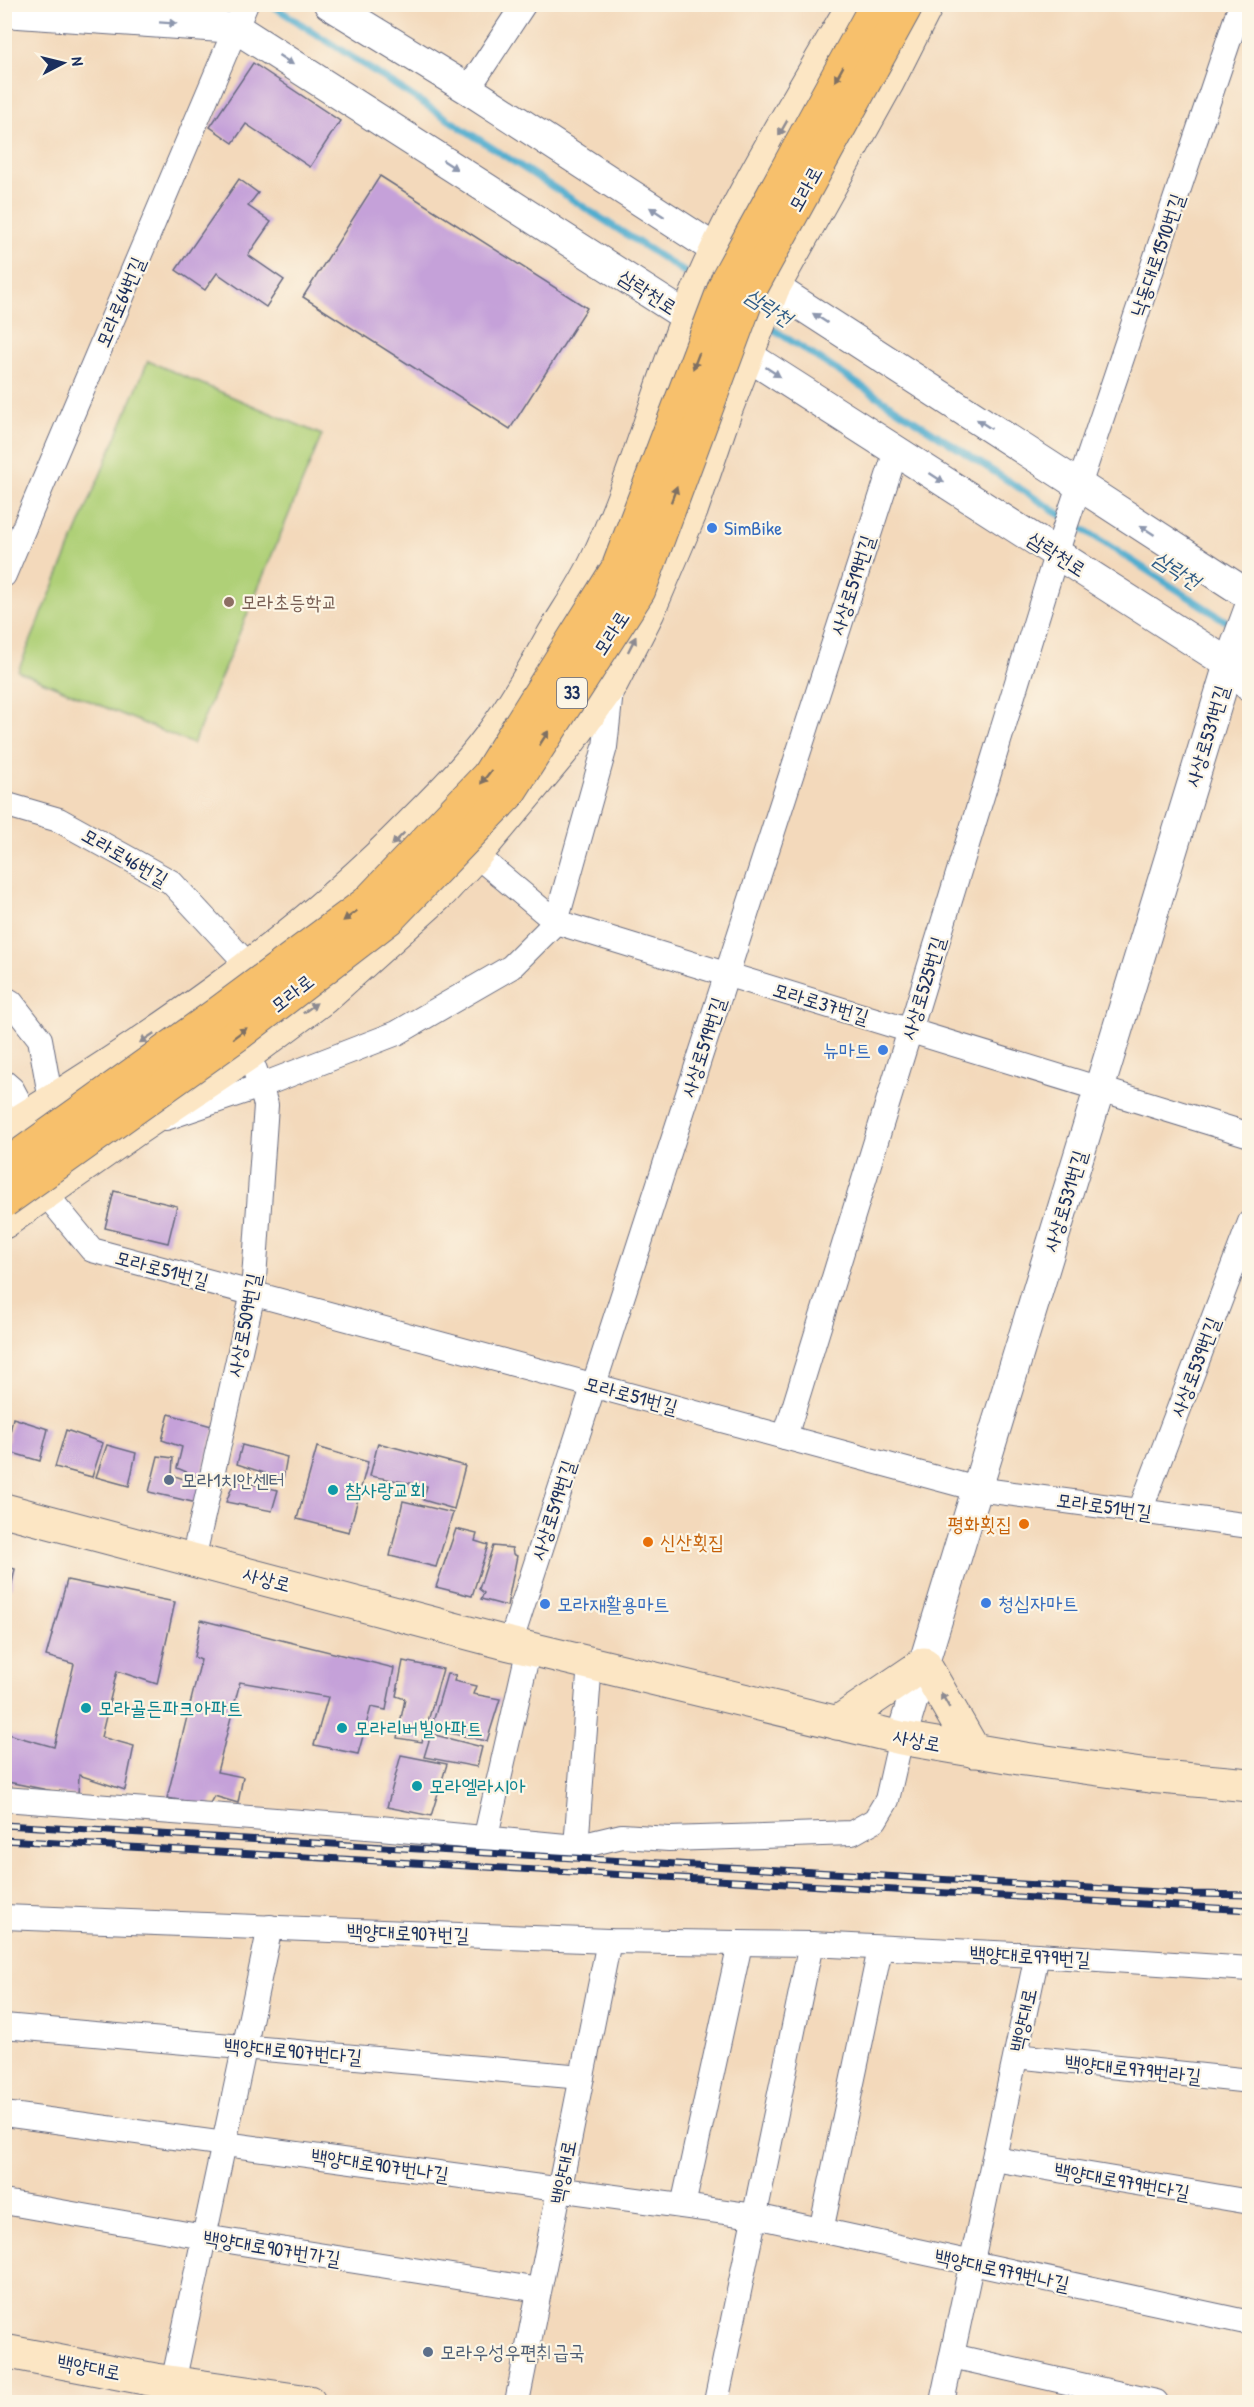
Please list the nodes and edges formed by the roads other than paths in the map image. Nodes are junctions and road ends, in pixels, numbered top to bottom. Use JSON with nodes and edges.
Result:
{"nodes":[{"id":1,"x":328,"y":4,"type":"edge"},
{"id":2,"x":524,"y":4,"type":"edge"},
{"id":3,"x":854,"y":4,"type":"edge"},
{"id":4,"x":877,"y":4,"type":"edge"},
{"id":5,"x":907,"y":4,"type":"edge"},
{"id":6,"x":927,"y":4,"type":"edge"},
{"id":7,"x":1241,"y":4,"type":"edge"},
{"id":8,"x":4,"y":12,"type":"edge"},
{"id":9,"x":241,"y":16,"type":"edge"},
{"id":10,"x":468,"y":90,"type":"junction"},
{"id":11,"x":702,"y":284,"type":"junction"},
{"id":12,"x":760,"y":321,"type":"junction"},
{"id":13,"x":896,"y":451,"type":"junction"},
{"id":14,"x":1075,"y":495,"type":"junction"},
{"id":15,"x":1058,"y":546,"type":"junction"},
{"id":16,"x":4,"y":575,"type":"edge"},
{"id":17,"x":1248,"y":607,"type":"edge"},
{"id":18,"x":1232,"y":655,"type":"junction"},
{"id":19,"x":612,"y":682,"type":"junction"},
{"id":20,"x":1250,"y":687,"type":"edge"},
{"id":21,"x":4,"y":804,"type":"edge"},
{"id":22,"x":426,"y":810,"type":"junction"},
{"id":23,"x":475,"y":855,"type":"junction"},
{"id":24,"x":556,"y":922,"type":"junction"},
{"id":25,"x":250,"y":966,"type":"junction"},
{"id":26,"x":726,"y":974,"type":"junction"},
{"id":27,"x":4,"y":998,"type":"edge"},
{"id":28,"x":910,"y":1031,"type":"junction"},
{"id":29,"x":249,"y":1053,"type":"junction"},
{"id":30,"x":4,"y":1082,"type":"edge"},
{"id":31,"x":260,"y":1086,"type":"junction"},
{"id":32,"x":1100,"y":1089,"type":"junction"},
{"id":33,"x":28,"y":1117,"type":"edge"},
{"id":34,"x":136,"y":1129,"type":"junction"},
{"id":35,"x":1250,"y":1135,"type":"edge"},
{"id":36,"x":4,"y":1167,"type":"edge"},
{"id":37,"x":44,"y":1192,"type":"junction"},
{"id":38,"x":4,"y":1201,"type":"edge"},
{"id":39,"x":4,"y":1222,"type":"edge"},
{"id":40,"x":1250,"y":1222,"type":"edge"},
{"id":41,"x":253,"y":1293,"type":"junction"},
{"id":42,"x":594,"y":1385,"type":"junction"},
{"id":43,"x":785,"y":1437,"type":"junction"},
{"id":44,"x":977,"y":1489,"type":"junction"},
{"id":45,"x":4,"y":1510,"type":"edge"},
{"id":46,"x":1140,"y":1511,"type":"junction"},
{"id":47,"x":1250,"y":1526,"type":"edge"},
{"id":48,"x":193,"y":1560,"type":"junction"},
{"id":49,"x":519,"y":1646,"type":"junction"},
{"id":50,"x":590,"y":1663,"type":"junction"},
{"id":51,"x":924,"y":1664,"type":"junction"},
{"id":52,"x":837,"y":1723,"type":"junction"},
{"id":53,"x":901,"y":1738,"type":"junction"},
{"id":54,"x":974,"y":1751,"type":"junction"},
{"id":55,"x":1250,"y":1785,"type":"edge"},
{"id":56,"x":4,"y":1799,"type":"edge"},
{"id":57,"x":485,"y":1840,"type":"junction"},
{"id":58,"x":576,"y":1846,"type":"junction"},
{"id":59,"x":4,"y":1917,"type":"edge"},
{"id":60,"x":270,"y":1927,"type":"junction"},
{"id":61,"x":609,"y":1941,"type":"junction"},
{"id":62,"x":740,"y":1944,"type":"junction"},
{"id":63,"x":811,"y":1944,"type":"junction"},
{"id":64,"x":880,"y":1949,"type":"junction"},
{"id":65,"x":1037,"y":1955,"type":"junction"},
{"id":66,"x":1250,"y":1969,"type":"edge"},
{"id":67,"x":4,"y":2026,"type":"edge"},
{"id":68,"x":245,"y":2047,"type":"junction"},
{"id":69,"x":1016,"y":2056,"type":"junction"},
{"id":70,"x":582,"y":2077,"type":"junction"},
{"id":71,"x":1250,"y":2081,"type":"edge"},
{"id":72,"x":4,"y":2114,"type":"edge"},
{"id":73,"x":224,"y":2144,"type":"junction"},
{"id":74,"x":994,"y":2159,"type":"junction"},
{"id":75,"x":560,"y":2190,"type":"junction"},
{"id":76,"x":4,"y":2202,"type":"edge"},
{"id":77,"x":1250,"y":2202,"type":"edge"},
{"id":78,"x":683,"y":2206,"type":"junction"},
{"id":79,"x":755,"y":2216,"type":"junction"},
{"id":80,"x":821,"y":2231,"type":"junction"},
{"id":81,"x":204,"y":2237,"type":"junction"},
{"id":82,"x":972,"y":2263,"type":"junction"},
{"id":83,"x":539,"y":2290,"type":"junction"},
{"id":84,"x":1250,"y":2323,"type":"edge"},
{"id":85,"x":4,"y":2351,"type":"edge"},
{"id":86,"x":952,"y":2356,"type":"junction"},
{"id":87,"x":171,"y":2393,"type":"edge"},
{"id":88,"x":309,"y":2403,"type":"edge"},
{"id":89,"x":517,"y":2403,"type":"edge"},
{"id":90,"x":716,"y":2403,"type":"edge"},
{"id":91,"x":942,"y":2403,"type":"edge"},
{"id":92,"x":1156,"y":2403,"type":"edge"}],
"edges":[{"from":1,"to":10,"type":"street","name":"삼락천로"},
{"from":2,"to":10,"type":"street"},
{"from":3,"to":11,"type":"main road","one_way":true},
{"from":4,"to":36,"type":"highway","name":"모라로","number":"33","one_way":true,"bridge":true},
{"from":38,"to":5,"type":"highway","name":"모라로","number":"33","one_way":true,"bridge":true},
{"from":6,"to":12,"type":"main road","name":"모라로"},
{"from":7,"to":14,"type":"street","name":"낙동대로1510번길"},
{"from":8,"to":9,"type":"street","name":"삼락천로","one_way":true},
{"from":9,"to":11,"type":"street","name":"삼락천로","one_way":true},
{"from":9,"to":16,"type":"street","name":"모라로64번길"},
{"from":11,"to":10,"type":"street","name":"삼락천로","one_way":true},
{"from":11,"to":12,"type":"street","name":"삼락천로"},
{"from":11,"to":12,"type":"street","name":"삼락천로"},
{"from":11,"to":22,"type":"main road"},
{"from":12,"to":13,"type":"street","name":"삼락천로","one_way":true},
{"from":14,"to":12,"type":"street","name":"삼락천로","one_way":true},
{"from":19,"to":12,"type":"main road","name":"모라로","one_way":true},
{"from":13,"to":15,"type":"street","name":"삼락천로","one_way":true},
{"from":13,"to":26,"type":"street","name":"사상로519번길"},
{"from":14,"to":15,"type":"street","name":"낙동대로1510번길"},
{"from":17,"to":14,"type":"street","name":"삼락천로","one_way":true},
{"from":15,"to":18,"type":"street","name":"삼락천로"},
{"from":15,"to":28,"type":"street","name":"사상로525번길"},
{"from":17,"to":18,"type":"street","name":"사상로531번길"},
{"from":18,"to":20,"type":"street","name":"삼락천로"},
{"from":18,"to":32,"type":"street","name":"사상로531번길"},
{"from":19,"to":23,"type":"main road","name":"모라로"},
{"from":19,"to":24,"type":"street"},
{"from":21,"to":25,"type":"street","name":"모라로46번길"},
{"from":22,"to":23,"type":"street","name":"모라로37번길"},
{"from":22,"to":25,"type":"main road","one_way":true},
{"from":23,"to":24,"type":"street","name":"모라로37번길"},
{"from":29,"to":23,"type":"main road","name":"모라로","one_way":true},
{"from":24,"to":26,"type":"street","name":"모라로37번길"},
{"from":24,"to":31,"type":"street"},
{"from":25,"to":33,"type":"main road","one_way":true},
{"from":26,"to":28,"type":"street","name":"모라로37번길"},
{"from":26,"to":42,"type":"street","name":"사상로519번길"},
{"from":27,"to":33,"type":"street"},
{"from":28,"to":32,"type":"street","name":"모라로37번길"},
{"from":28,"to":43,"type":"street","name":"사상로525번길"},
{"from":29,"to":31,"type":"street","name":"사상로509번길"},
{"from":29,"to":34,"type":"main road","name":"모라로"},
{"from":30,"to":33,"type":"street"},
{"from":31,"to":34,"type":"street"},
{"from":31,"to":41,"type":"street","name":"사상로509번길"},
{"from":32,"to":35,"type":"street","name":"모라로37번길"},
{"from":32,"to":44,"type":"street","name":"사상로531번길"},
{"from":34,"to":37,"type":"main road","name":"모라로"},
{"from":37,"to":39,"type":"main road","name":"모라로"},
{"from":37,"to":41,"type":"street","name":"모라로51번길"},
{"from":40,"to":46,"type":"street","name":"사상로539번길"},
{"from":41,"to":42,"type":"street","name":"모라로51번길"},
{"from":41,"to":48,"type":"street","name":"사상로509번길"},
{"from":42,"to":43,"type":"street","name":"모라로51번길"},
{"from":42,"to":49,"type":"street","name":"사상로519번길"},
{"from":43,"to":44,"type":"street","name":"모라로51번길"},
{"from":44,"to":46,"type":"street","name":"모라로51번길"},
{"from":44,"to":51,"type":"street","name":"사상로531번길"},
{"from":45,"to":48,"type":"main road","name":"사상로"},
{"from":46,"to":47,"type":"street","name":"모라로51번길"},
{"from":48,"to":49,"type":"main road","name":"사상로"},
{"from":49,"to":50,"type":"main road","name":"사상로"},
{"from":49,"to":57,"type":"street"},
{"from":50,"to":52,"type":"main road","name":"사상로"},
{"from":50,"to":58,"type":"street"},
{"from":51,"to":52,"type":"main road"},
{"from":51,"to":53,"type":"street","name":"사상로531번길"},
{"from":54,"to":51,"type":"main road","one_way":true},
{"from":52,"to":53,"type":"main road","name":"사상로"},
{"from":53,"to":54,"type":"main road","name":"사상로"},
{"from":53,"to":58,"type":"street"},
{"from":54,"to":55,"type":"main road","name":"사상로"},
{"from":56,"to":57,"type":"street"},
{"from":57,"to":58,"type":"street"},
{"from":59,"to":60,"type":"street","name":"백양대로907번길"},
{"from":60,"to":61,"type":"street","name":"백양대로907번길"},
{"from":60,"to":68,"type":"street"},
{"from":61,"to":62,"type":"street","name":"백양대로907번길"},
{"from":61,"to":70,"type":"street","name":"백양대로"},
{"from":62,"to":63,"type":"street","name":"백양대로907번길"},
{"from":62,"to":78,"type":"street"},
{"from":63,"to":64,"type":"street","name":"백양대로979번길"},
{"from":63,"to":79,"type":"street"},
{"from":64,"to":65,"type":"street","name":"백양대로979번길"},
{"from":64,"to":80,"type":"street"},
{"from":65,"to":66,"type":"street","name":"백양대로979번길"},
{"from":65,"to":69,"type":"street","name":"백양대로"},
{"from":67,"to":68,"type":"street","name":"백양대로907번다길"},
{"from":68,"to":70,"type":"street","name":"백양대로907번다길"},
{"from":68,"to":73,"type":"street"},
{"from":69,"to":71,"type":"street","name":"백양대로979번라길"},
{"from":69,"to":74,"type":"street","name":"백양대로"},
{"from":70,"to":75,"type":"street","name":"백양대로"},
{"from":72,"to":73,"type":"street","name":"백양대로907번나길"},
{"from":73,"to":75,"type":"street","name":"백양대로907번나길"},
{"from":73,"to":81,"type":"street"},
{"from":74,"to":77,"type":"street","name":"백양대로979번다길"},
{"from":74,"to":82,"type":"street","name":"백양대로"},
{"from":75,"to":78,"type":"street","name":"백양대로907번나길"},
{"from":75,"to":83,"type":"street","name":"백양대로"},
{"from":76,"to":81,"type":"street","name":"백양대로907번가길"},
{"from":78,"to":79,"type":"street","name":"백양대로907번나길"},
{"from":79,"to":80,"type":"street","name":"백양대로979번나길"},
{"from":79,"to":90,"type":"street"},
{"from":80,"to":82,"type":"street","name":"백양대로979번나길"},
{"from":81,"to":83,"type":"street","name":"백양대로907번가길"},
{"from":81,"to":87,"type":"street"},
{"from":82,"to":84,"type":"street","name":"백양대로979번나길"},
{"from":82,"to":86,"type":"street","name":"백양대로"},
{"from":83,"to":89,"type":"street","name":"백양대로"},
{"from":85,"to":87,"type":"main road","name":"백양대로"},
{"from":86,"to":91,"type":"street","name":"백양대로"},
{"from":86,"to":92,"type":"street"},
{"from":87,"to":88,"type":"main road","name":"백양대로"}]}
